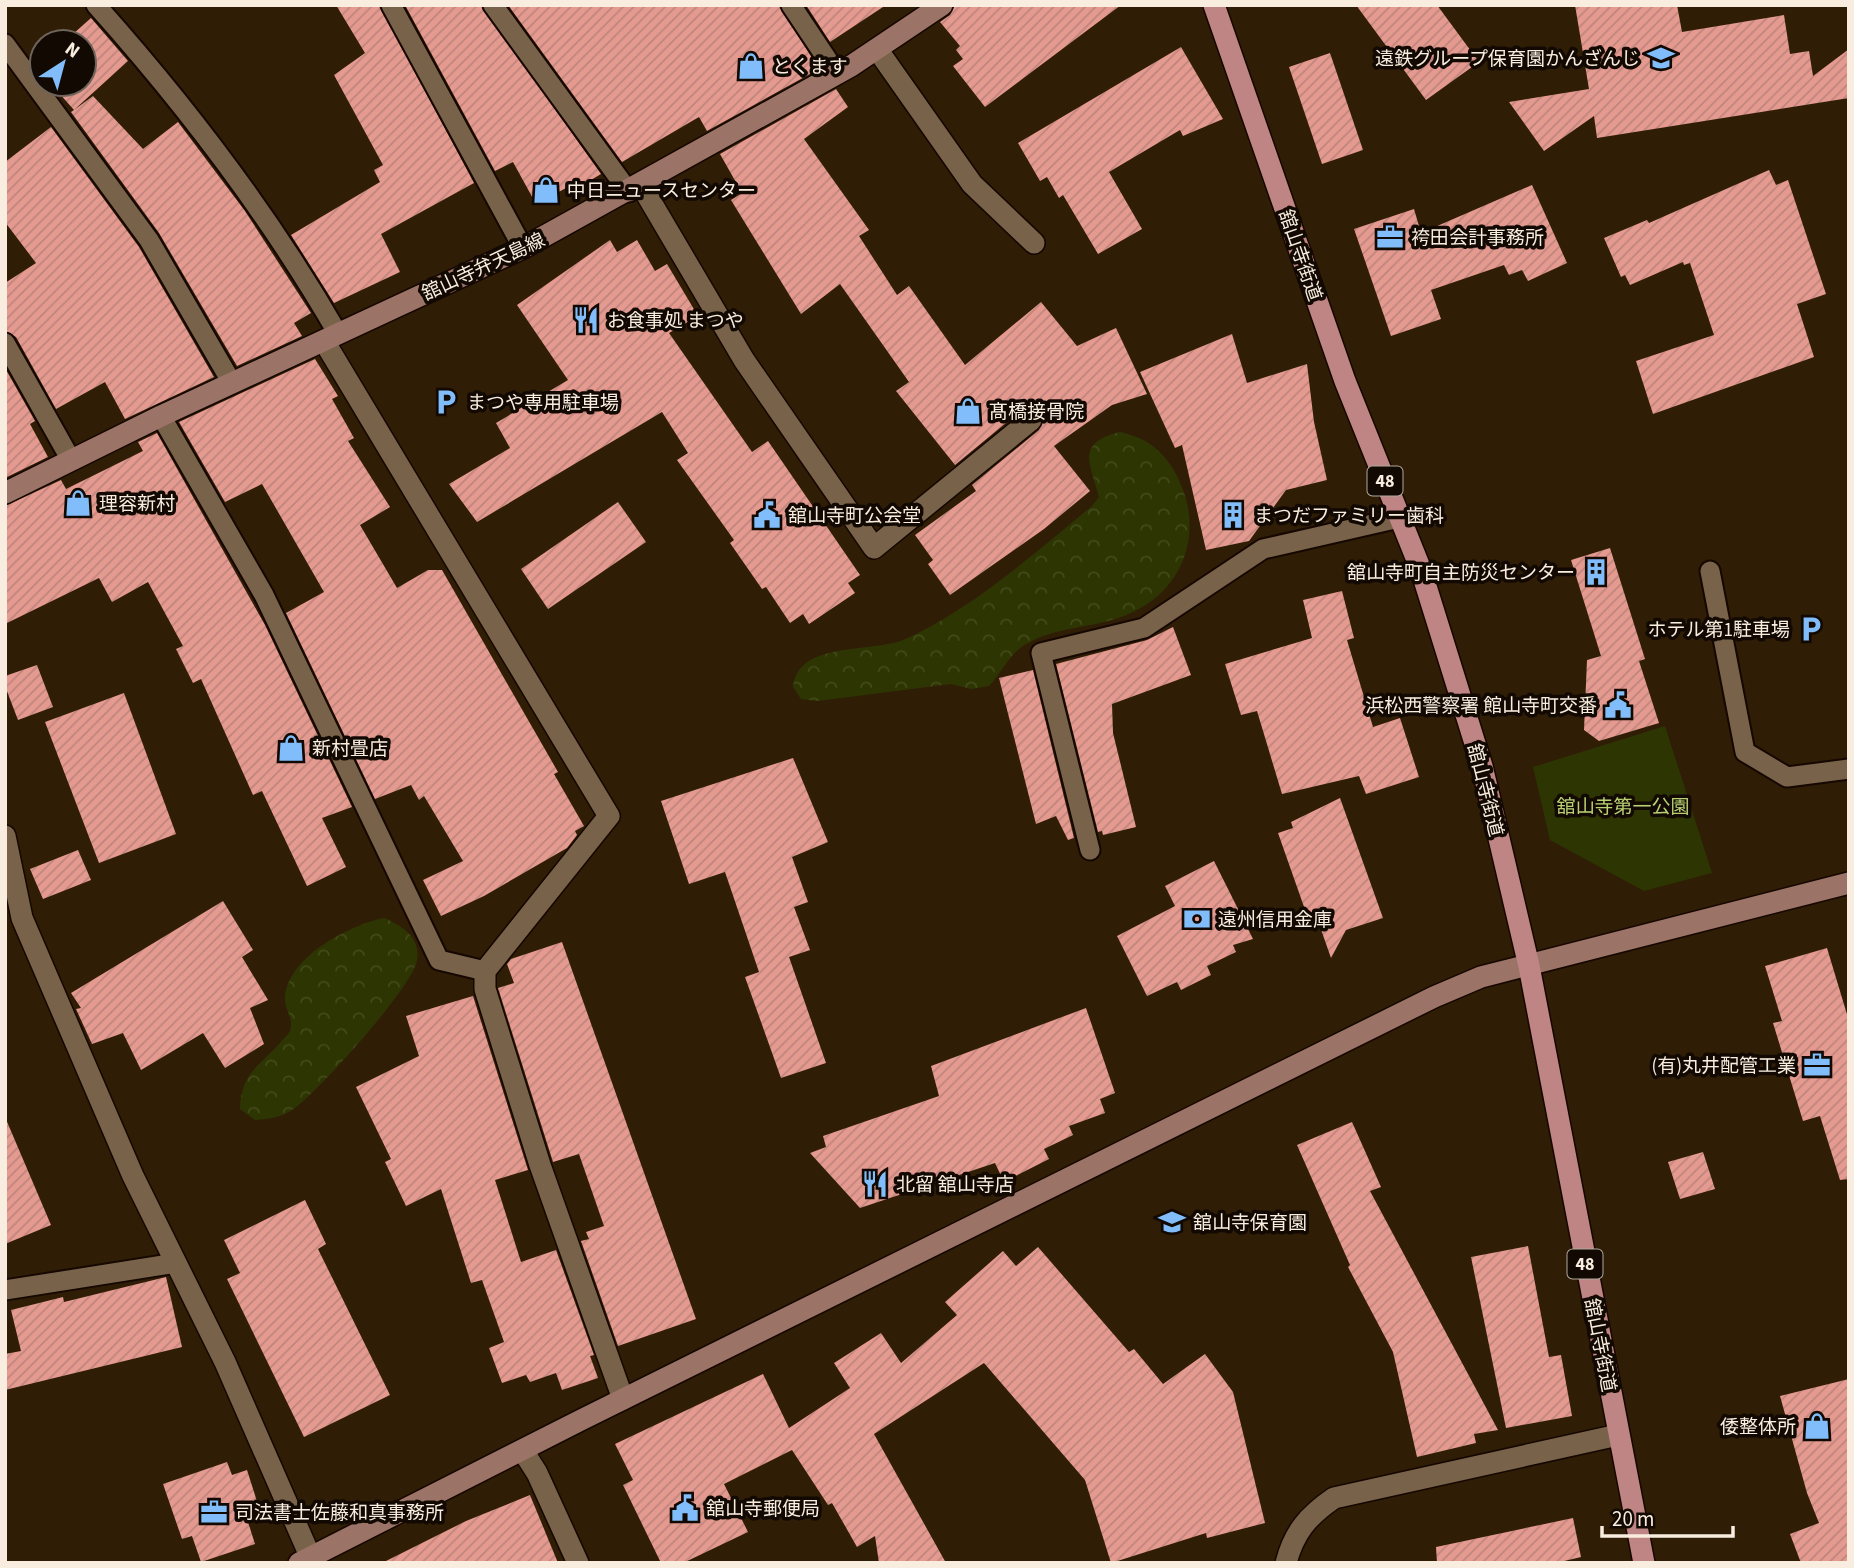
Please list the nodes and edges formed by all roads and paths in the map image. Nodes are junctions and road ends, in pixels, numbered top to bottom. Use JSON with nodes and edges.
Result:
{"nodes":[{"id":1,"x":96,"y":5,"type":"edge"},
{"id":2,"x":391,"y":5,"type":"edge"},
{"id":3,"x":493,"y":5,"type":"edge"},
{"id":4,"x":791,"y":5,"type":"edge"},
{"id":5,"x":942,"y":5,"type":"edge"},
{"id":6,"x":1214,"y":5,"type":"edge"},
{"id":7,"x":5,"y":44,"type":"edge"},
{"id":8,"x":877,"y":49,"type":"junction"},
{"id":9,"x":836,"y":74,"type":"junction"},
{"id":10,"x":635,"y":188,"type":"junction"},
{"id":11,"x":1034,"y":243,"type":"dead end"},
{"id":12,"x":523,"y":248,"type":"junction"},
{"id":13,"x":331,"y":337,"type":"junction"},
{"id":14,"x":5,"y":343,"type":"edge"},
{"id":15,"x":232,"y":383,"type":"junction"},
{"id":16,"x":161,"y":416,"type":"junction"},
{"id":17,"x":1031,"y":420,"type":"dead end"},
{"id":18,"x":71,"y":460,"type":"junction"},
{"id":19,"x":5,"y":493,"type":"edge"},
{"id":20,"x":1399,"y":518,"type":"junction"},
{"id":21,"x":1710,"y":571,"type":"dead end"},
{"id":22,"x":1849,"y":769,"type":"edge"},
{"id":23,"x":5,"y":836,"type":"edge"},
{"id":24,"x":1090,"y":850,"type":"dead end"},
{"id":25,"x":1849,"y":883,"type":"edge"},
{"id":26,"x":1529,"y":966,"type":"junction"},
{"id":27,"x":485,"y":971,"type":"junction"},
{"id":28,"x":176,"y":1263,"type":"junction"},
{"id":29,"x":5,"y":1290,"type":"edge"},
{"id":30,"x":623,"y":1399,"type":"junction"},
{"id":31,"x":1618,"y":1435,"type":"junction"},
{"id":32,"x":523,"y":1451,"type":"junction"},
{"id":33,"x":304,"y":1559,"type":"edge"},
{"id":34,"x":578,"y":1563,"type":"edge"},
{"id":35,"x":1286,"y":1563,"type":"edge"},
{"id":36,"x":1644,"y":1563,"type":"edge"}],
"edges":[{"from":1,"to":13,"type":"lane"},
{"from":2,"to":12,"type":"lane"},
{"from":3,"to":10,"type":"lane"},
{"from":4,"to":9,"type":"lane"},
{"from":5,"to":8,"type":"street","name":"舘山寺弁天島線"},
{"from":6,"to":20,"type":"main road","name":"舘山寺街道","number":"48"},
{"from":7,"to":15,"type":"lane"},
{"from":8,"to":9,"type":"street","name":"舘山寺弁天島線"},
{"from":8,"to":11,"type":"street"},
{"from":9,"to":10,"type":"street","name":"舘山寺弁天島線"},
{"from":10,"to":12,"type":"street","name":"舘山寺弁天島線"},
{"from":10,"to":17,"type":"street"},
{"from":12,"to":13,"type":"street","name":"舘山寺弁天島線"},
{"from":13,"to":15,"type":"street","name":"舘山寺弁天島線"},
{"from":13,"to":27,"type":"street"},
{"from":14,"to":18,"type":"lane"},
{"from":15,"to":16,"type":"street","name":"舘山寺弁天島線"},
{"from":16,"to":18,"type":"street","name":"舘山寺弁天島線"},
{"from":16,"to":27,"type":"lane"},
{"from":18,"to":19,"type":"street","name":"舘山寺弁天島線"},
{"from":20,"to":24,"type":"lane"},
{"from":20,"to":26,"type":"main road","name":"舘山寺街道","number":"48"},
{"from":21,"to":22,"type":"lane"},
{"from":23,"to":28,"type":"street"},
{"from":25,"to":26,"type":"street"},
{"from":26,"to":30,"type":"street"},
{"from":26,"to":31,"type":"main road","name":"舘山寺街道","number":"48"},
{"from":27,"to":30,"type":"street"},
{"from":28,"to":29,"type":"lane"},
{"from":28,"to":33,"type":"street"},
{"from":30,"to":32,"type":"street"},
{"from":31,"to":35,"type":"street"},
{"from":31,"to":36,"type":"main road","name":"舘山寺街道","number":"48"},
{"from":32,"to":33,"type":"street"},
{"from":32,"to":34,"type":"street"}]}
